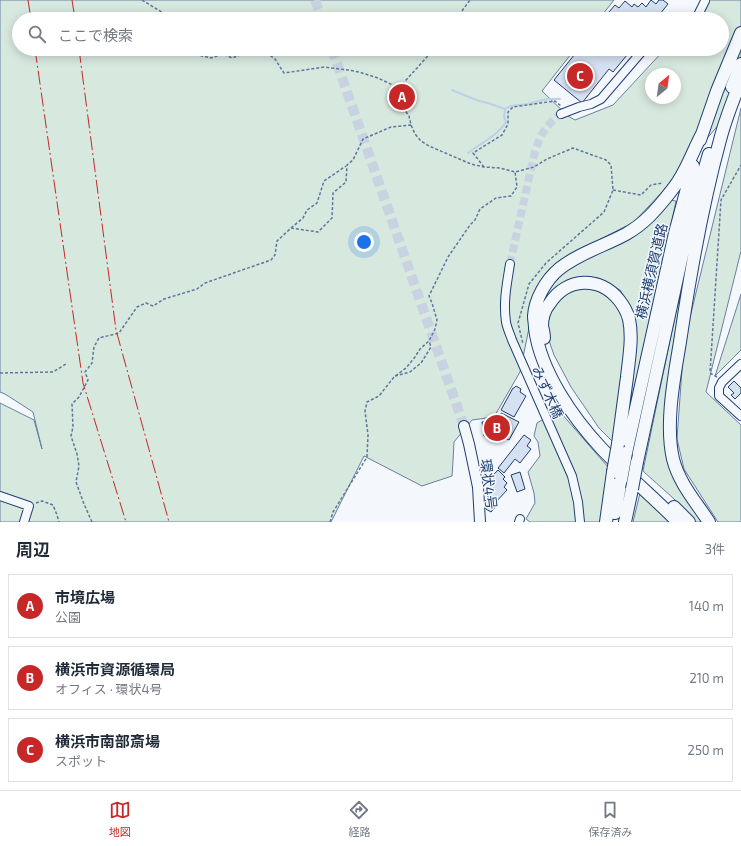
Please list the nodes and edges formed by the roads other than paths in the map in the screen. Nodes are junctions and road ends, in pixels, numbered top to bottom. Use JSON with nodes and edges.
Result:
{"nodes":[{"id":1,"x":705,"y":1,"type":"dead end"},
{"id":2,"x":700,"y":12,"type":"edge"},
{"id":3,"x":741,"y":33,"type":"edge"},
{"id":4,"x":638,"y":56,"type":"edge"},
{"id":5,"x":741,"y":64,"type":"edge"},
{"id":6,"x":741,"y":80,"type":"edge"},
{"id":7,"x":566,"y":112,"type":"tunnel mouth"},
{"id":8,"x":702,"y":134,"type":"junction"},
{"id":9,"x":510,"y":264,"type":"tunnel mouth"},
{"id":10,"x":741,"y":364,"type":"edge"},
{"id":11,"x":741,"y":416,"type":"edge"},
{"id":12,"x":464,"y":426,"type":"tunnel mouth"},
{"id":13,"x":617,"y":476,"type":"junction"},
{"id":14,"x":0,"y":496,"type":"edge"},
{"id":15,"x":24,"y":522,"type":"edge"},
{"id":16,"x":480,"y":522,"type":"edge"},
{"id":17,"x":580,"y":522,"type":"edge"},
{"id":18,"x":606,"y":522,"type":"edge"},
{"id":19,"x":614,"y":522,"type":"edge"},
{"id":20,"x":625,"y":522,"type":"edge"},
{"id":21,"x":678,"y":522,"type":"edge"},
{"id":22,"x":690,"y":522,"type":"edge"},
{"id":23,"x":709,"y":522,"type":"edge"}],
"edges":[{"from":1,"to":2,"type":"street"},
{"from":3,"to":8,"type":"highway","name":"横浜横須賀道路"},
{"from":4,"to":7,"type":"street"},
{"from":5,"to":20,"type":"highway","name":"横浜横須賀道路","bridge":true},
{"from":6,"to":23,"type":"highway"},
{"from":8,"to":13,"type":"highway","name":"横浜横須賀道路","bridge":true},
{"from":8,"to":21,"type":"highway"},
{"from":9,"to":17,"type":"street","name":"みず木橋"},
{"from":10,"to":11,"type":"street"},
{"from":12,"to":16,"type":"main road","name":"環状4号"},
{"from":13,"to":18,"type":"highway"},
{"from":13,"to":19,"type":"highway","name":"横浜横須賀道路"},
{"from":13,"to":22,"type":"highway","bridge":true},
{"from":14,"to":15,"type":"street"}]}
